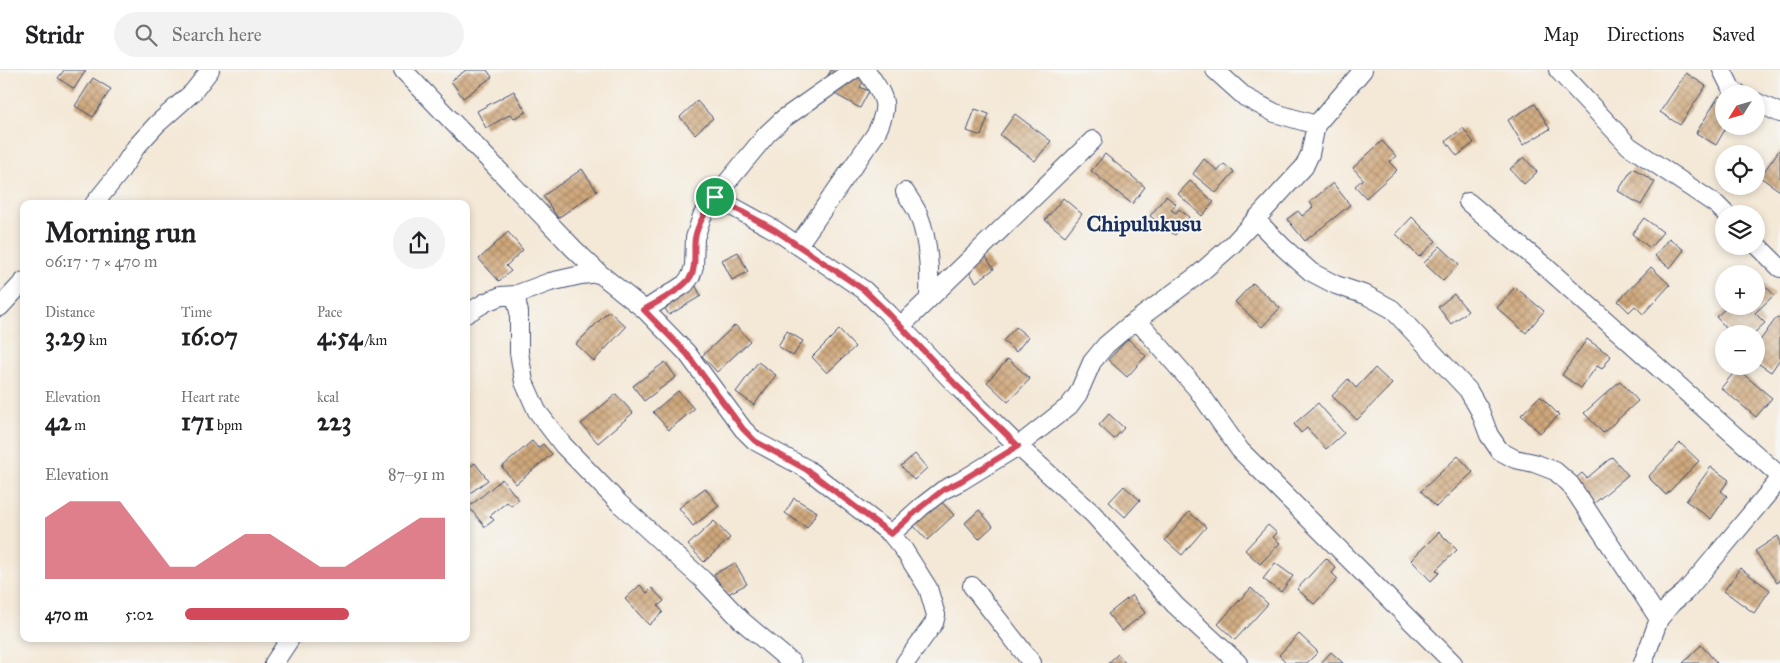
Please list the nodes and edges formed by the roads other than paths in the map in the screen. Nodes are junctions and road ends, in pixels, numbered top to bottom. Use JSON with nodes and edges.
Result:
{"nodes":[{"id":1,"x":210,"y":70,"type":"edge"},
{"id":2,"x":403,"y":70,"type":"edge"},
{"id":3,"x":853,"y":70,"type":"edge"},
{"id":4,"x":866,"y":70,"type":"edge"},
{"id":5,"x":1215,"y":70,"type":"edge"},
{"id":6,"x":1363,"y":70,"type":"edge"},
{"id":7,"x":1558,"y":70,"type":"edge"},
{"id":8,"x":1722,"y":70,"type":"edge"},
{"id":9,"x":1730,"y":85,"type":"edge"},
{"id":10,"x":1765,"y":106,"type":"edge"},
{"id":11,"x":1780,"y":114,"type":"edge"},
{"id":12,"x":1316,"y":125,"type":"junction"},
{"id":13,"x":1093,"y":140,"type":"dead end"},
{"id":14,"x":905,"y":192,"type":"dead end"},
{"id":15,"x":715,"y":197,"type":"junction"},
{"id":16,"x":97,"y":200,"type":"edge"},
{"id":17,"x":1468,"y":202,"type":"dead end"},
{"id":18,"x":1717,"y":205,"type":"edge"},
{"id":19,"x":1256,"y":220,"type":"junction"},
{"id":20,"x":798,"y":245,"type":"junction"},
{"id":21,"x":1765,"y":253,"type":"edge"},
{"id":22,"x":1780,"y":268,"type":"edge"},
{"id":23,"x":599,"y":273,"type":"junction"},
{"id":24,"x":20,"y":285,"type":"edge"},
{"id":25,"x":515,"y":295,"type":"junction"},
{"id":26,"x":929,"y":298,"type":"junction"},
{"id":27,"x":0,"y":307,"type":"edge"},
{"id":28,"x":644,"y":310,"type":"junction"},
{"id":29,"x":470,"y":312,"type":"edge"},
{"id":30,"x":1136,"y":320,"type":"junction"},
{"id":31,"x":901,"y":326,"type":"junction"},
{"id":32,"x":1018,"y":446,"type":"junction"},
{"id":33,"x":1780,"y":478,"type":"edge"},
{"id":34,"x":891,"y":534,"type":"junction"},
{"id":35,"x":972,"y":586,"type":"dead end"},
{"id":36,"x":1659,"y":619,"type":"junction"},
{"id":37,"x":288,"y":642,"type":"edge"},
{"id":38,"x":274,"y":663,"type":"edge"},
{"id":39,"x":792,"y":663,"type":"edge"},
{"id":40,"x":905,"y":663,"type":"edge"},
{"id":41,"x":1032,"y":663,"type":"edge"},
{"id":42,"x":1238,"y":663,"type":"edge"},
{"id":43,"x":1453,"y":663,"type":"edge"},
{"id":44,"x":1643,"y":663,"type":"edge"}],
"edges":[{"from":1,"to":16,"type":"street"},
{"from":2,"to":23,"type":"street"},
{"from":3,"to":15,"type":"street"},
{"from":4,"to":20,"type":"street"},
{"from":5,"to":12,"type":"street"},
{"from":6,"to":12,"type":"street"},
{"from":7,"to":18,"type":"street"},
{"from":8,"to":9,"type":"street"},
{"from":10,"to":11,"type":"street"},
{"from":12,"to":19,"type":"street"},
{"from":13,"to":26,"type":"street"},
{"from":14,"to":26,"type":"street"},
{"from":15,"to":20,"type":"street"},
{"from":15,"to":28,"type":"street"},
{"from":17,"to":33,"type":"street"},
{"from":19,"to":30,"type":"street"},
{"from":19,"to":36,"type":"street"},
{"from":20,"to":31,"type":"street"},
{"from":21,"to":22,"type":"street"},
{"from":23,"to":25,"type":"street"},
{"from":23,"to":28,"type":"street"},
{"from":24,"to":27,"type":"street"},
{"from":25,"to":29,"type":"street"},
{"from":25,"to":39,"type":"street"},
{"from":26,"to":31,"type":"street"},
{"from":28,"to":34,"type":"street"},
{"from":30,"to":32,"type":"street"},
{"from":30,"to":43,"type":"street"},
{"from":31,"to":32,"type":"street"},
{"from":32,"to":34,"type":"street"},
{"from":32,"to":42,"type":"street"},
{"from":33,"to":36,"type":"street"},
{"from":34,"to":40,"type":"street"},
{"from":35,"to":41,"type":"street"},
{"from":36,"to":44,"type":"street"},
{"from":37,"to":38,"type":"street"}]}
